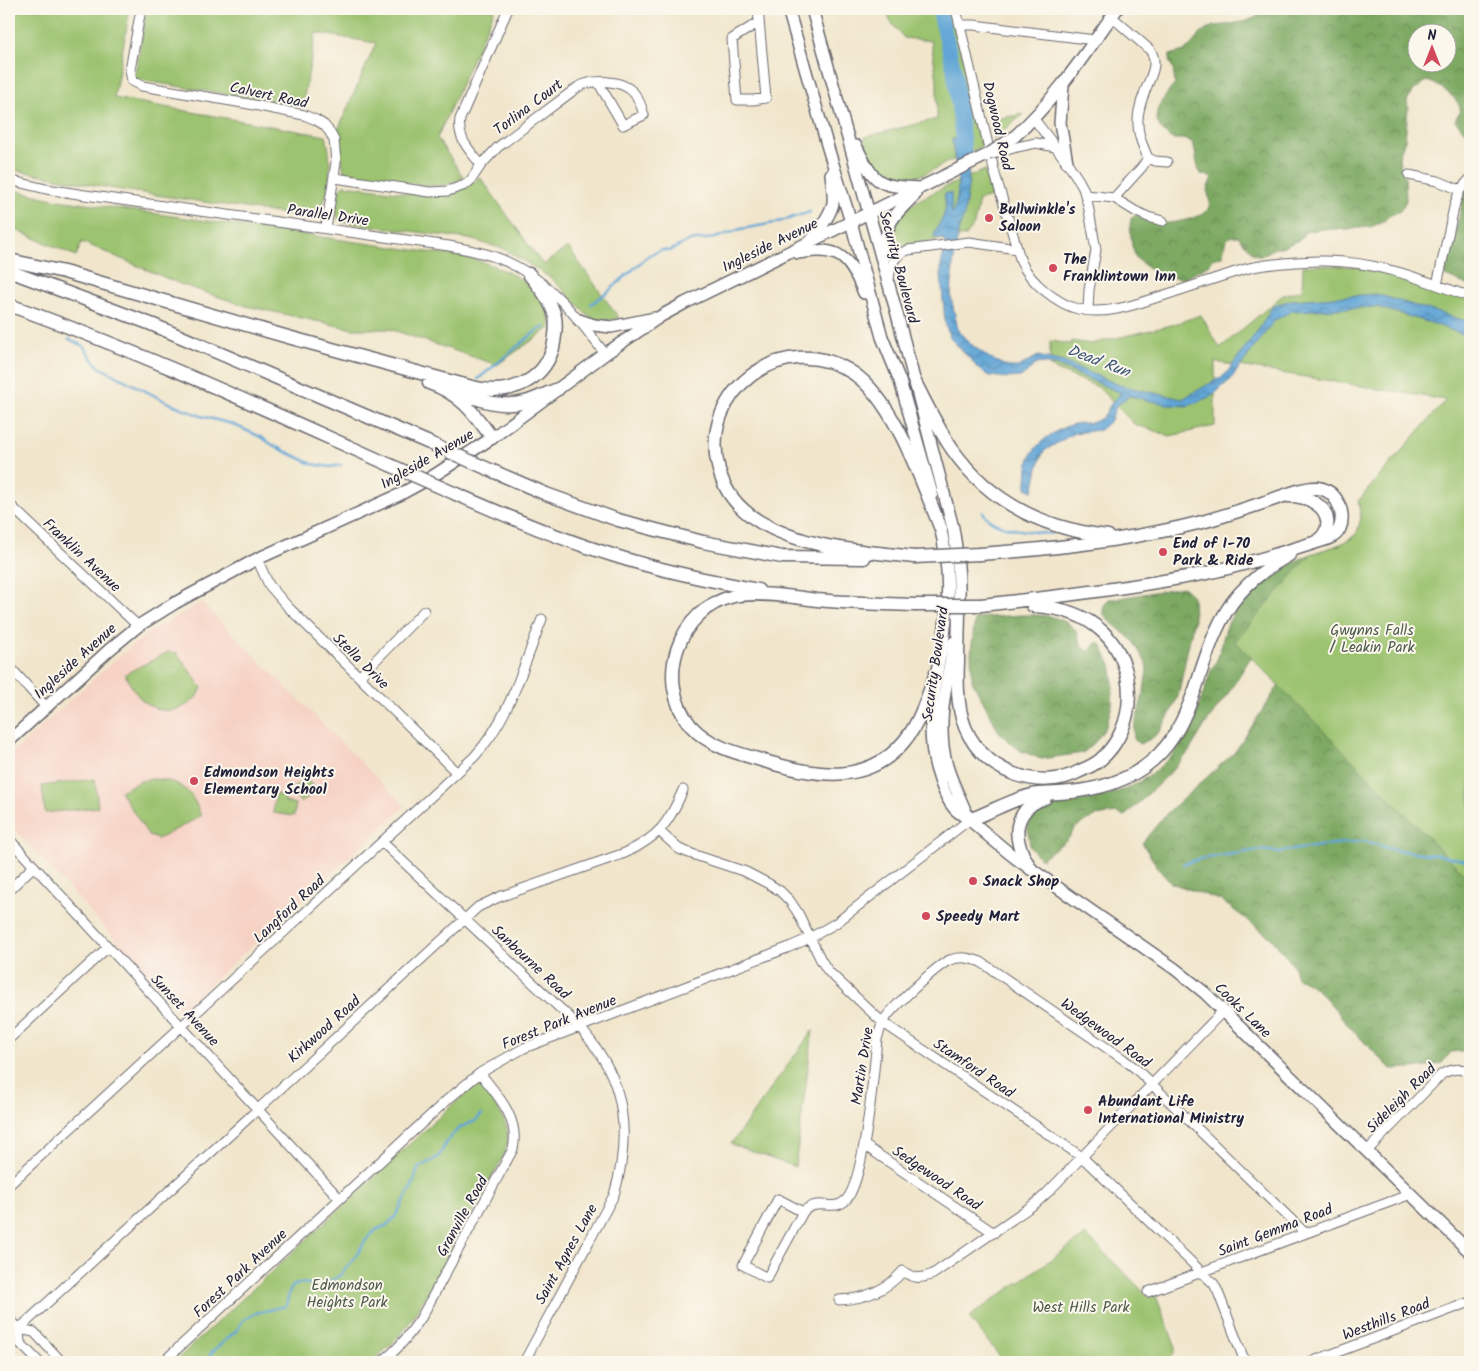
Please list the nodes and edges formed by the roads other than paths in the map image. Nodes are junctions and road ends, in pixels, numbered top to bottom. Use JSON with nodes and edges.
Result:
{"nodes":[{"id":1,"x":141,"y":9,"type":"edge"},
{"id":2,"x":508,"y":9,"type":"edge"},
{"id":3,"x":758,"y":9,"type":"edge"},
{"id":4,"x":788,"y":9,"type":"edge"},
{"id":5,"x":812,"y":9,"type":"edge"},
{"id":6,"x":956,"y":9,"type":"edge"},
{"id":7,"x":1114,"y":13,"type":"edge"},
{"id":8,"x":759,"y":22,"type":"junction"},
{"id":9,"x":960,"y":25,"type":"junction"},
{"id":10,"x":1096,"y":40,"type":"junction"},
{"id":11,"x":598,"y":82,"type":"junction"},
{"id":12,"x":1063,"y":85,"type":"junction"},
{"id":13,"x":1034,"y":119,"type":"junction"},
{"id":14,"x":844,"y":124,"type":"junction"},
{"id":15,"x":1016,"y":142,"type":"junction"},
{"id":16,"x":1055,"y":147,"type":"junction"},
{"id":17,"x":828,"y":148,"type":"junction"},
{"id":18,"x":1148,"y":158,"type":"junction"},
{"id":19,"x":1067,"y":162,"type":"junction"},
{"id":20,"x":1167,"y":162,"type":"dead end"},
{"id":21,"x":480,"y":165,"type":"junction"},
{"id":22,"x":1409,"y":175,"type":"dead end"},
{"id":23,"x":335,"y":178,"type":"junction"},
{"id":24,"x":1470,"y":179,"type":"edge"},
{"id":25,"x":9,"y":180,"type":"edge"},
{"id":26,"x":925,"y":186,"type":"junction"},
{"id":27,"x":1460,"y":190,"type":"junction"},
{"id":28,"x":1086,"y":195,"type":"junction"},
{"id":29,"x":1114,"y":198,"type":"junction"},
{"id":30,"x":869,"y":214,"type":"junction"},
{"id":31,"x":1163,"y":221,"type":"dead end"},
{"id":32,"x":851,"y":222,"type":"junction"},
{"id":33,"x":326,"y":229,"type":"junction"},
{"id":34,"x":810,"y":242,"type":"junction"},
{"id":35,"x":1016,"y":249,"type":"junction"},
{"id":36,"x":784,"y":255,"type":"junction"},
{"id":37,"x":9,"y":260,"type":"edge"},
{"id":38,"x":884,"y":268,"type":"junction"},
{"id":39,"x":9,"y":270,"type":"edge"},
{"id":40,"x":529,"y":274,"type":"junction"},
{"id":41,"x":888,"y":284,"type":"junction"},
{"id":42,"x":1436,"y":285,"type":"junction"},
{"id":43,"x":1470,"y":297,"type":"edge"},
{"id":44,"x":9,"y":306,"type":"edge"},
{"id":45,"x":1088,"y":310,"type":"junction"},
{"id":46,"x":661,"y":316,"type":"junction"},
{"id":47,"x":579,"y":320,"type":"junction"},
{"id":48,"x":288,"y":337,"type":"junction"},
{"id":49,"x":882,"y":337,"type":"junction"},
{"id":50,"x":605,"y":354,"type":"junction"},
{"id":51,"x":913,"y":378,"type":"junction"},
{"id":52,"x":442,"y":387,"type":"junction"},
{"id":53,"x":558,"y":389,"type":"junction"},
{"id":54,"x":492,"y":438,"type":"junction"},
{"id":55,"x":1286,"y":496,"type":"junction"},
{"id":56,"x":9,"y":504,"type":"edge"},
{"id":57,"x":941,"y":529,"type":"junction"},
{"id":58,"x":1126,"y":538,"type":"junction"},
{"id":59,"x":1309,"y":544,"type":"junction"},
{"id":60,"x":914,"y":557,"type":"junction"},
{"id":61,"x":257,"y":560,"type":"junction"},
{"id":62,"x":798,"y":598,"type":"junction"},
{"id":63,"x":959,"y":605,"type":"junction"},
{"id":64,"x":981,"y":605,"type":"junction"},
{"id":65,"x":424,"y":611,"type":"dead end"},
{"id":66,"x":542,"y":619,"type":"dead end"},
{"id":67,"x":138,"y":626,"type":"junction"},
{"id":68,"x":9,"y":666,"type":"edge"},
{"id":69,"x":936,"y":673,"type":"junction"},
{"id":70,"x":359,"y":678,"type":"junction"},
{"id":71,"x":46,"y":707,"type":"junction"},
{"id":72,"x":9,"y":741,"type":"edge"},
{"id":73,"x":457,"y":773,"type":"junction"},
{"id":74,"x":683,"y":790,"type":"dead end"},
{"id":75,"x":1057,"y":794,"type":"junction"},
{"id":76,"x":969,"y":820,"type":"junction"},
{"id":77,"x":660,"y":832,"type":"junction"},
{"id":78,"x":9,"y":839,"type":"edge"},
{"id":79,"x":382,"y":842,"type":"junction"},
{"id":80,"x":34,"y":866,"type":"junction"},
{"id":81,"x":1031,"y":869,"type":"junction"},
{"id":82,"x":9,"y":890,"type":"edge"},
{"id":83,"x":465,"y":918,"type":"junction"},
{"id":84,"x":810,"y":938,"type":"junction"},
{"id":85,"x":108,"y":946,"type":"junction"},
{"id":86,"x":937,"y":969,"type":"joint"},
{"id":87,"x":1223,"y":1011,"type":"junction"},
{"id":88,"x":882,"y":1022,"type":"junction"},
{"id":89,"x":579,"y":1026,"type":"junction"},
{"id":90,"x":182,"y":1027,"type":"junction"},
{"id":91,"x":9,"y":1038,"type":"edge"},
{"id":92,"x":1470,"y":1071,"type":"edge"},
{"id":93,"x":480,"y":1073,"type":"junction"},
{"id":94,"x":1152,"y":1084,"type":"junction"},
{"id":95,"x":257,"y":1109,"type":"junction"},
{"id":96,"x":864,"y":1145,"type":"junction"},
{"id":97,"x":1367,"y":1152,"type":"junction"},
{"id":98,"x":623,"y":1156,"type":"joint"},
{"id":99,"x":1082,"y":1157,"type":"junction"},
{"id":100,"x":9,"y":1185,"type":"edge"},
{"id":101,"x":1411,"y":1194,"type":"junction"},
{"id":102,"x":340,"y":1199,"type":"junction"},
{"id":103,"x":802,"y":1212,"type":"junction"},
{"id":104,"x":994,"y":1233,"type":"junction"},
{"id":105,"x":1305,"y":1233,"type":"junction"},
{"id":106,"x":1470,"y":1252,"type":"edge"},
{"id":107,"x":1202,"y":1272,"type":"junction"},
{"id":108,"x":1148,"y":1292,"type":"dead end"},
{"id":109,"x":839,"y":1300,"type":"dead end"},
{"id":110,"x":1470,"y":1302,"type":"edge"},
{"id":111,"x":9,"y":1318,"type":"edge"},
{"id":112,"x":19,"y":1329,"type":"junction"},
{"id":113,"x":9,"y":1338,"type":"edge"},
{"id":114,"x":39,"y":1362,"type":"edge"},
{"id":115,"x":62,"y":1362,"type":"edge"},
{"id":116,"x":163,"y":1362,"type":"edge"},
{"id":117,"x":381,"y":1362,"type":"edge"},
{"id":118,"x":524,"y":1362,"type":"edge"},
{"id":119,"x":1245,"y":1362,"type":"edge"},
{"id":120,"x":1311,"y":1362,"type":"edge"}],
"edges":[{"from":1,"to":23,"type":"street","name":"Calvert Road"},
{"from":2,"to":21,"type":"street"},
{"from":3,"to":8,"type":"street"},
{"from":4,"to":17,"type":"main road","name":"Security Boulevard"},
{"from":5,"to":14,"type":"main road","name":"Security Boulevard"},
{"from":6,"to":9,"type":"street","name":"Dogwood Road"},
{"from":7,"to":10,"type":"main road","name":"Ingleside Avenue"},
{"from":7,"to":18,"type":"street"},
{"from":8,"to":8,"type":"street"},
{"from":9,"to":10,"type":"street"},
{"from":9,"to":35,"type":"street","name":"Dogwood Road"},
{"from":10,"to":12,"type":"main road","name":"Ingleside Avenue"},
{"from":11,"to":11,"type":"street","name":"Torlina Court"},
{"from":11,"to":21,"type":"street","name":"Torlina Court"},
{"from":12,"to":13,"type":"main road","name":"Ingleside Avenue"},
{"from":12,"to":19,"type":"main road"},
{"from":13,"to":15,"type":"main road","name":"Ingleside Avenue"},
{"from":13,"to":16,"type":"street"},
{"from":14,"to":26,"type":"main road"},
{"from":14,"to":30,"type":"main road","name":"Security Boulevard"},
{"from":15,"to":16,"type":"street"},
{"from":15,"to":26,"type":"main road","name":"Ingleside Avenue","bridge":true},
{"from":16,"to":19,"type":"street"},
{"from":17,"to":32,"type":"main road","name":"Security Boulevard"},
{"from":17,"to":34,"type":"main road"},
{"from":18,"to":20,"type":"street"},
{"from":18,"to":29,"type":"street"},
{"from":19,"to":28,"type":"street"},
{"from":21,"to":23,"type":"street","name":"Torlina Court"},
{"from":22,"to":27,"type":"street"},
{"from":23,"to":33,"type":"street","name":"Calvert Road"},
{"from":24,"to":27,"type":"street"},
{"from":25,"to":33,"type":"street","name":"Parallel Drive"},
{"from":26,"to":30,"type":"main road","name":"Ingleside Avenue"},
{"from":26,"to":38,"type":"main road"},
{"from":27,"to":42,"type":"street"},
{"from":28,"to":29,"type":"street"},
{"from":28,"to":45,"type":"street"},
{"from":29,"to":31,"type":"street"},
{"from":30,"to":32,"type":"main road","name":"Ingleside Avenue"},
{"from":30,"to":38,"type":"main road","name":"Security Boulevard"},
{"from":32,"to":34,"type":"main road","name":"Ingleside Avenue"},
{"from":32,"to":49,"type":"main road","name":"Security Boulevard"},
{"from":33,"to":40,"type":"street","name":"Parallel Drive"},
{"from":34,"to":36,"type":"main road","name":"Ingleside Avenue"},
{"from":35,"to":41,"type":"street"},
{"from":35,"to":45,"type":"street","name":"Dogwood Road"},
{"from":36,"to":46,"type":"main road","name":"Ingleside Avenue"},
{"from":36,"to":49,"type":"main road"},
{"from":37,"to":48,"type":"highway"},
{"from":38,"to":41,"type":"main road","name":"Security Boulevard"},
{"from":39,"to":60,"type":"highway","bridge":true},
{"from":40,"to":47,"type":"street","name":"Parallel Drive"},
{"from":40,"to":48,"type":"highway"},
{"from":41,"to":51,"type":"main road","name":"Security Boulevard"},
{"from":42,"to":43,"type":"street","name":"Dogwood Road"},
{"from":42,"to":45,"type":"street","name":"Dogwood Road"},
{"from":44,"to":62,"type":"highway","bridge":true},
{"from":46,"to":47,"type":"main road"},
{"from":46,"to":50,"type":"main road","name":"Ingleside Avenue"},
{"from":47,"to":50,"type":"street","name":"Parallel Drive"},
{"from":48,"to":52,"type":"highway"},
{"from":49,"to":57,"type":"main road","name":"Security Boulevard"},
{"from":50,"to":53,"type":"main road","name":"Ingleside Avenue"},
{"from":51,"to":58,"type":"highway"},
{"from":51,"to":63,"type":"main road","name":"Security Boulevard"},
{"from":52,"to":53,"type":"highway"},
{"from":52,"to":54,"type":"highway"},
{"from":53,"to":54,"type":"main road","name":"Ingleside Avenue"},
{"from":54,"to":61,"type":"main road","name":"Ingleside Avenue"},
{"from":55,"to":58,"type":"highway"},
{"from":55,"to":59,"type":"highway"},
{"from":55,"to":59,"type":"highway"},
{"from":56,"to":67,"type":"street","name":"Franklin Avenue"},
{"from":57,"to":60,"type":"highway"},
{"from":57,"to":69,"type":"main road","name":"Security Boulevard"},
{"from":58,"to":60,"type":"highway","bridge":true},
{"from":59,"to":64,"type":"highway"},
{"from":59,"to":75,"type":"highway"},
{"from":61,"to":67,"type":"main road","name":"Ingleside Avenue"},
{"from":61,"to":70,"type":"street","name":"Stella Drive"},
{"from":62,"to":64,"type":"highway","bridge":true},
{"from":62,"to":69,"type":"highway"},
{"from":63,"to":64,"type":"highway"},
{"from":63,"to":76,"type":"main road","name":"Security Boulevard"},
{"from":65,"to":70,"type":"street"},
{"from":66,"to":73,"type":"street","name":"Langford Road"},
{"from":67,"to":71,"type":"main road","name":"Ingleside Avenue"},
{"from":68,"to":71,"type":"street"},
{"from":69,"to":76,"type":"main road","name":"Security Boulevard"},
{"from":70,"to":73,"type":"street","name":"Stella Drive"},
{"from":71,"to":72,"type":"main road","name":"Ingleside Avenue"},
{"from":73,"to":79,"type":"street","name":"Langford Road"},
{"from":74,"to":77,"type":"street","name":"Kirkwood Road"},
{"from":75,"to":76,"type":"highway"},
{"from":75,"to":81,"type":"highway"},
{"from":76,"to":81,"type":"main road","name":"Cooks Lane"},
{"from":76,"to":84,"type":"street","name":"Forest Park Avenue"},
{"from":77,"to":83,"type":"street","name":"Kirkwood Road"},
{"from":77,"to":84,"type":"street","name":"Stamford Road"},
{"from":78,"to":80,"type":"street","name":"Sunset Avenue"},
{"from":79,"to":83,"type":"street","name":"Sanbourne Road"},
{"from":79,"to":90,"type":"street","name":"Langford Road"},
{"from":80,"to":82,"type":"street"},
{"from":80,"to":85,"type":"street","name":"Sunset Avenue"},
{"from":81,"to":87,"type":"main road","name":"Cooks Lane"},
{"from":83,"to":89,"type":"street","name":"Sanbourne Road"},
{"from":83,"to":95,"type":"street","name":"Kirkwood Road"},
{"from":84,"to":88,"type":"street","name":"Stamford Road"},
{"from":84,"to":89,"type":"street","name":"Forest Park Avenue"},
{"from":85,"to":90,"type":"street","name":"Sunset Avenue"},
{"from":85,"to":91,"type":"street"},
{"from":86,"to":88,"type":"street","name":"Martin Drive"},
{"from":86,"to":94,"type":"street","name":"Wedgewood Road"},
{"from":87,"to":94,"type":"street"},
{"from":87,"to":97,"type":"main road","name":"Cooks Lane"},
{"from":88,"to":96,"type":"street","name":"Martin Drive"},
{"from":88,"to":99,"type":"street","name":"Stamford Road"},
{"from":89,"to":93,"type":"street","name":"Forest Park Avenue"},
{"from":89,"to":98,"type":"street","name":"Sanbourne Road"},
{"from":90,"to":95,"type":"street","name":"Sunset Avenue"},
{"from":90,"to":100,"type":"street","name":"Langford Road"},
{"from":92,"to":97,"type":"street","name":"Sideleigh Road"},
{"from":93,"to":102,"type":"street","name":"Forest Park Avenue"},
{"from":93,"to":117,"type":"street","name":"Granville Road"},
{"from":94,"to":99,"type":"street"},
{"from":94,"to":105,"type":"street","name":"Wedgewood Road"},
{"from":95,"to":102,"type":"street","name":"Sunset Avenue"},
{"from":95,"to":112,"type":"street","name":"Kirkwood Road"},
{"from":96,"to":103,"type":"street","name":"Martin Drive"},
{"from":96,"to":104,"type":"street","name":"Sedgewood Road"},
{"from":97,"to":101,"type":"main road","name":"Cooks Lane"},
{"from":98,"to":118,"type":"street","name":"Saint Agnes Lane"},
{"from":99,"to":104,"type":"street"},
{"from":99,"to":107,"type":"street","name":"Stamford Road"},
{"from":101,"to":105,"type":"street","name":"Saint Gemma Road"},
{"from":101,"to":106,"type":"main road","name":"Cooks Lane"},
{"from":102,"to":116,"type":"street","name":"Forest Park Avenue"},
{"from":103,"to":103,"type":"street"},
{"from":104,"to":109,"type":"street"},
{"from":105,"to":107,"type":"street","name":"Saint Gemma Road"},
{"from":107,"to":108,"type":"street","name":"Saint Gemma Road"},
{"from":107,"to":119,"type":"street","name":"Stamford Road"},
{"from":110,"to":120,"type":"street","name":"Westhills Road"},
{"from":111,"to":112,"type":"street"},
{"from":112,"to":113,"type":"street","name":"Kirkwood Road"},
{"from":112,"to":114,"type":"street"},
{"from":112,"to":115,"type":"street"}]}
